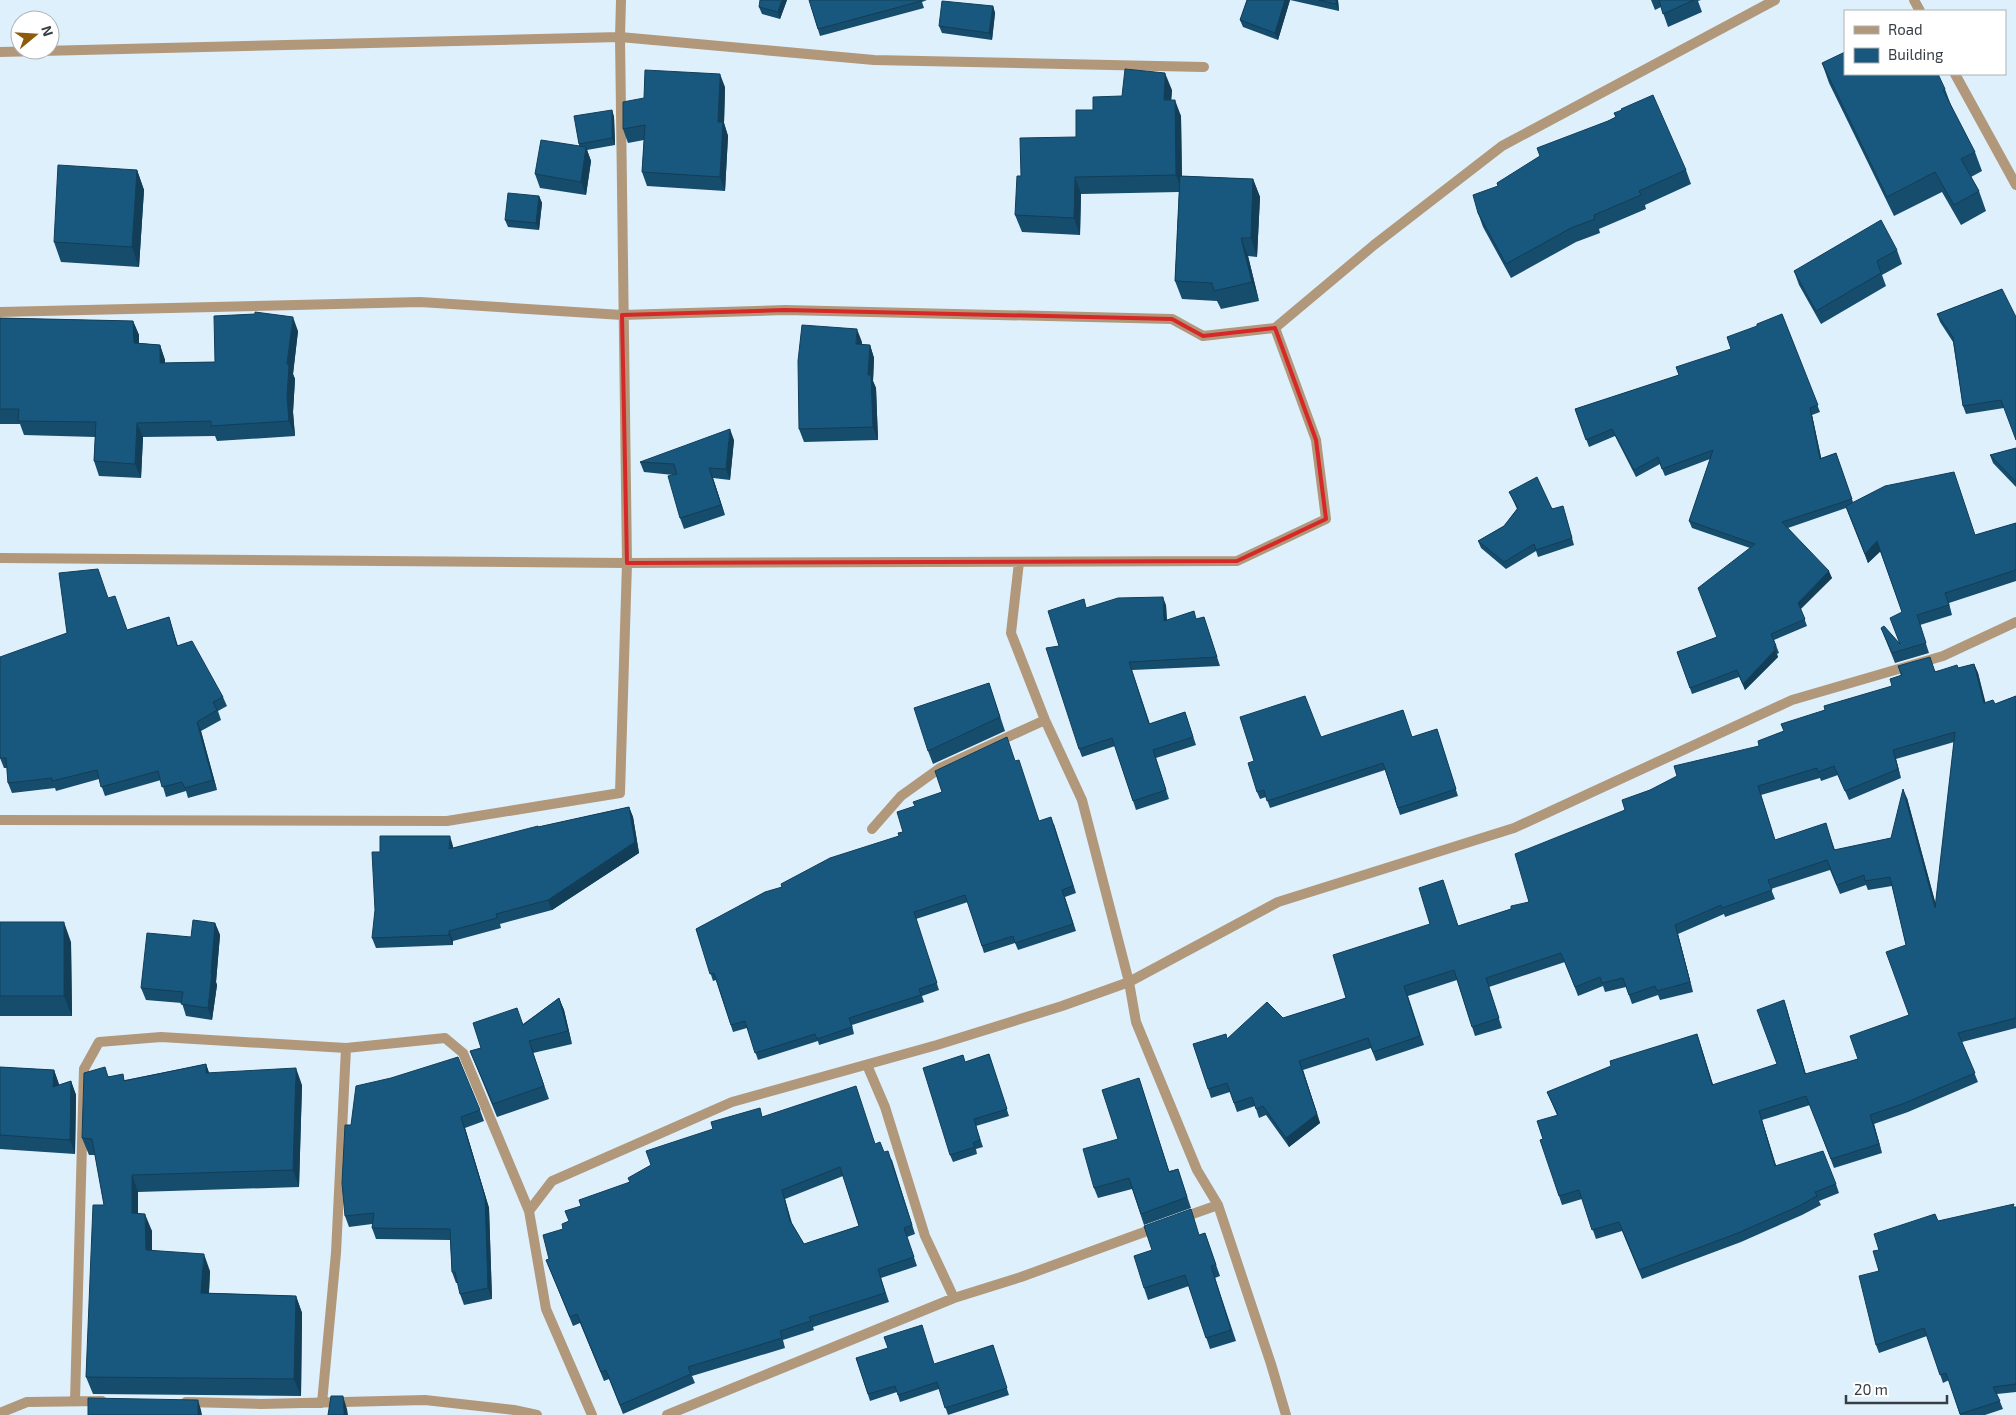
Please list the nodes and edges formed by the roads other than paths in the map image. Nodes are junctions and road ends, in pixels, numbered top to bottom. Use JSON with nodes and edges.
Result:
{"nodes":[{"id":1,"x":621,"y":0,"type":"edge"},
{"id":2,"x":1775,"y":0,"type":"edge"},
{"id":3,"x":620,"y":37,"type":"junction"},
{"id":4,"x":0,"y":52,"type":"edge"},
{"id":5,"x":1204,"y":67,"type":"dead end"},
{"id":6,"x":1956,"y":75,"type":"edge"},
{"id":7,"x":2016,"y":185,"type":"edge"},
{"id":8,"x":0,"y":312,"type":"edge"},
{"id":9,"x":622,"y":315,"type":"junction"},
{"id":10,"x":1275,"y":328,"type":"junction"},
{"id":11,"x":0,"y":558,"type":"edge"},
{"id":12,"x":1019,"y":562,"type":"junction"},
{"id":13,"x":627,"y":563,"type":"junction"},
{"id":14,"x":2016,"y":622,"type":"edge"},
{"id":15,"x":1045,"y":720,"type":"junction"},
{"id":16,"x":0,"y":820,"type":"edge"},
{"id":17,"x":872,"y":829,"type":"dead end"},
{"id":18,"x":1129,"y":982,"type":"junction"},
{"id":19,"x":346,"y":1048,"type":"junction"},
{"id":20,"x":867,"y":1065,"type":"junction"},
{"id":21,"x":1218,"y":1205,"type":"junction"},
{"id":22,"x":529,"y":1211,"type":"junction"},
{"id":23,"x":954,"y":1298,"type":"junction"},
{"id":24,"x":75,"y":1401,"type":"junction"},
{"id":25,"x":111,"y":1401,"type":"edge"},
{"id":26,"x":171,"y":1402,"type":"edge"},
{"id":27,"x":322,"y":1403,"type":"junction"},
{"id":28,"x":0,"y":1413,"type":"edge"},
{"id":29,"x":537,"y":1415,"type":"edge"},
{"id":30,"x":592,"y":1415,"type":"edge"},
{"id":31,"x":667,"y":1415,"type":"edge"},
{"id":32,"x":1286,"y":1415,"type":"edge"}],
"edges":[{"from":1,"to":3,"type":"street"},
{"from":2,"to":10,"type":"street"},
{"from":3,"to":4,"type":"street"},
{"from":3,"to":5,"type":"street"},
{"from":3,"to":9,"type":"street"},
{"from":6,"to":7,"type":"street"},
{"from":8,"to":9,"type":"street"},
{"from":9,"to":10,"type":"street"},
{"from":9,"to":13,"type":"street"},
{"from":10,"to":12,"type":"street"},
{"from":11,"to":13,"type":"street"},
{"from":12,"to":13,"type":"street"},
{"from":12,"to":15,"type":"street"},
{"from":13,"to":16,"type":"street"},
{"from":14,"to":18,"type":"street"},
{"from":15,"to":17,"type":"street"},
{"from":15,"to":18,"type":"street"},
{"from":18,"to":20,"type":"street"},
{"from":18,"to":21,"type":"street"},
{"from":19,"to":22,"type":"street"},
{"from":19,"to":24,"type":"street"},
{"from":19,"to":27,"type":"street"},
{"from":20,"to":22,"type":"street"},
{"from":20,"to":23,"type":"street"},
{"from":21,"to":23,"type":"street"},
{"from":21,"to":32,"type":"street"},
{"from":22,"to":30,"type":"street"},
{"from":23,"to":31,"type":"street"},
{"from":24,"to":25,"type":"street"},
{"from":24,"to":28,"type":"street"},
{"from":26,"to":27,"type":"street"},
{"from":27,"to":29,"type":"street"}]}
